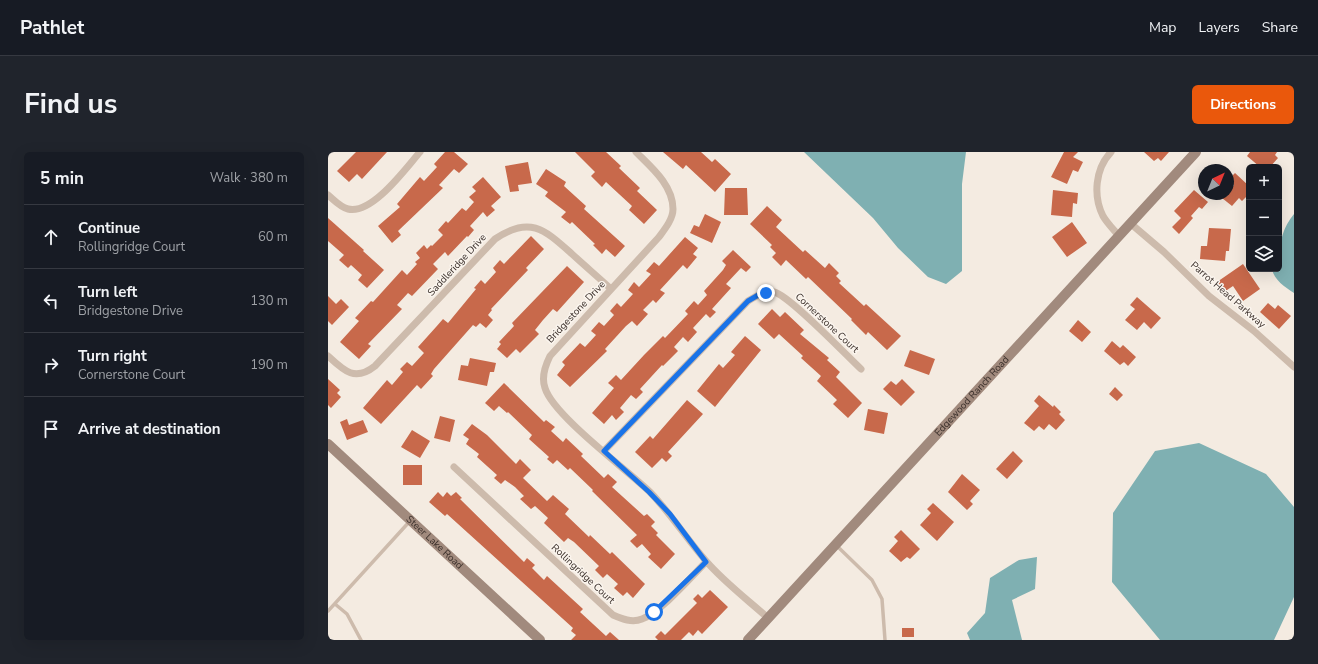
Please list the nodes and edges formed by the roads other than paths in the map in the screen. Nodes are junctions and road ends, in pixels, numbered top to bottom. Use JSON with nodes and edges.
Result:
{"nodes":[{"id":1,"x":420,"y":152,"type":"edge"},
{"id":2,"x":636,"y":152,"type":"edge"},
{"id":3,"x":1111,"y":152,"type":"edge"},
{"id":4,"x":1196,"y":152,"type":"edge"},
{"id":5,"x":328,"y":195,"type":"edge"},
{"id":6,"x":1130,"y":223,"type":"junction"},
{"id":7,"x":1119,"y":236,"type":"junction"},
{"id":8,"x":611,"y":289,"type":"junction"},
{"id":9,"x":328,"y":356,"type":"edge"},
{"id":10,"x":1294,"y":367,"type":"edge"},
{"id":11,"x":861,"y":370,"type":"dead end"},
{"id":12,"x":328,"y":444,"type":"edge"},
{"id":13,"x":604,"y":451,"type":"junction"},
{"id":14,"x":454,"y":467,"type":"dead end"},
{"id":15,"x":411,"y":520,"type":"junction"},
{"id":16,"x":836,"y":545,"type":"junction"},
{"id":17,"x":706,"y":562,"type":"junction"},
{"id":18,"x":335,"y":604,"type":"junction"},
{"id":19,"x":328,"y":611,"type":"edge"},
{"id":20,"x":768,"y":618,"type":"junction"},
{"id":21,"x":361,"y":640,"type":"edge"},
{"id":22,"x":540,"y":640,"type":"edge"},
{"id":23,"x":748,"y":640,"type":"edge"},
{"id":24,"x":885,"y":640,"type":"edge"}],
"edges":[{"from":1,"to":5,"type":"street"},
{"from":2,"to":8,"type":"street","name":"Bridgestone Drive"},
{"from":3,"to":7,"type":"street"},
{"from":4,"to":6,"type":"street","name":"Edgewood Ranch Road"},
{"from":6,"to":7,"type":"street","name":"Edgewood Ranch Road"},
{"from":6,"to":10,"type":"street","name":"Parrot Head Parkway"},
{"from":7,"to":16,"type":"street","name":"Edgewood Ranch Road"},
{"from":8,"to":9,"type":"street","name":"Saddleridge Drive"},
{"from":8,"to":13,"type":"street","name":"Bridgestone Drive"},
{"from":11,"to":13,"type":"street","name":"Cornerstone Court"},
{"from":12,"to":15,"type":"street","name":"Steer Lake Road"},
{"from":13,"to":17,"type":"street","name":"Bridgestone Drive"},
{"from":14,"to":17,"type":"street","name":"Rollingridge Court"},
{"from":15,"to":18,"type":"lane"},
{"from":15,"to":22,"type":"street","name":"Steer Lake Road"},
{"from":16,"to":20,"type":"street","name":"Edgewood Ranch Road"},
{"from":16,"to":24,"type":"lane"},
{"from":17,"to":20,"type":"street","name":"Bridgestone Drive"},
{"from":18,"to":19,"type":"lane"},
{"from":18,"to":21,"type":"lane"},
{"from":20,"to":23,"type":"street","name":"Edgewood Ranch Road"}]}
